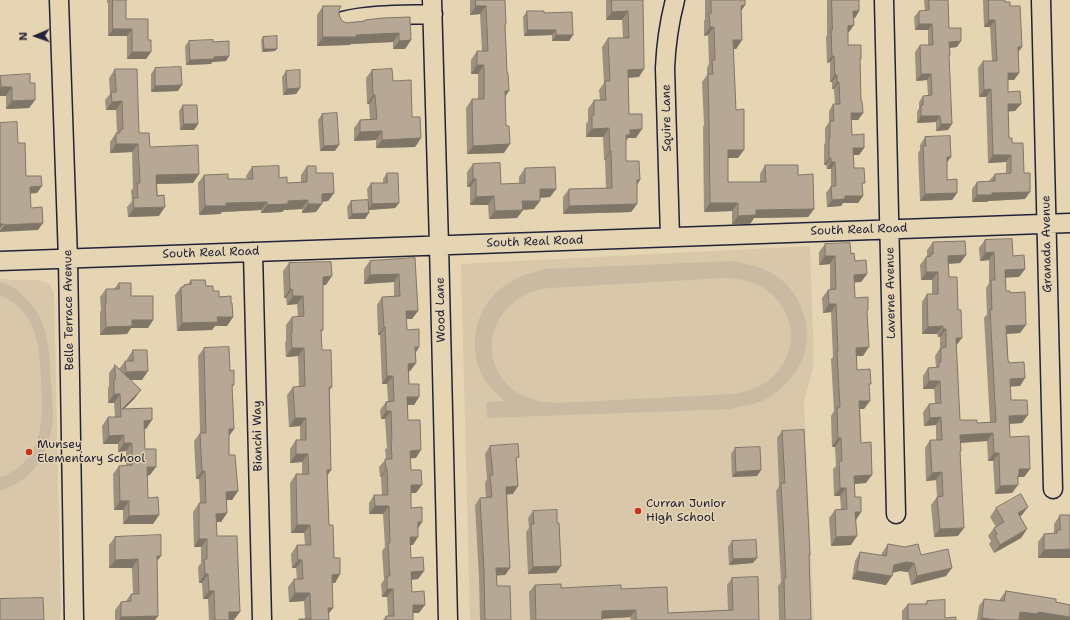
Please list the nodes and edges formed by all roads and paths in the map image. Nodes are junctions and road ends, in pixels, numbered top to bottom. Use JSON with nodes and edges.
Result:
{"nodes":[{"id":1,"x":59,"y":0,"type":"edge"},
{"id":2,"x":675,"y":0,"type":"edge"},
{"id":3,"x":884,"y":0,"type":"edge"},
{"id":4,"x":1041,"y":0,"type":"edge"},
{"id":5,"x":432,"y":7,"type":"edge"},
{"id":6,"x":343,"y":20,"type":"edge"},
{"id":7,"x":1070,"y":223,"type":"edge"},
{"id":8,"x":1046,"y":224,"type":"junction"},
{"id":9,"x":889,"y":229,"type":"junction"},
{"id":10,"x":670,"y":237,"type":"junction"},
{"id":11,"x":439,"y":245,"type":"junction"},
{"id":12,"x":253,"y":252,"type":"junction"},
{"id":13,"x":68,"y":258,"type":"junction"},
{"id":14,"x":0,"y":261,"type":"edge"},
{"id":15,"x":1053,"y":489,"type":"dead end"},
{"id":16,"x":896,"y":514,"type":"dead end"},
{"id":17,"x":74,"y":620,"type":"edge"},
{"id":18,"x":262,"y":620,"type":"edge"},
{"id":19,"x":448,"y":620,"type":"edge"}],
"edges":[{"from":1,"to":13,"type":"street","name":"Belle Terrace Avenue"},
{"from":2,"to":10,"type":"street","name":"Squire Lane"},
{"from":3,"to":9,"type":"street","name":"Laverne Avenue"},
{"from":4,"to":8,"type":"street","name":"Granada Avenue"},
{"from":5,"to":6,"type":"street"},
{"from":5,"to":11,"type":"street","name":"Wood Lane"},
{"from":7,"to":8,"type":"street","name":"South Real Road"},
{"from":8,"to":9,"type":"street","name":"South Real Road"},
{"from":8,"to":15,"type":"street","name":"Granada Avenue"},
{"from":9,"to":10,"type":"street","name":"South Real Road"},
{"from":9,"to":16,"type":"street","name":"Laverne Avenue"},
{"from":10,"to":11,"type":"street","name":"South Real Road"},
{"from":11,"to":12,"type":"street","name":"South Real Road"},
{"from":11,"to":19,"type":"street","name":"Wood Lane"},
{"from":12,"to":13,"type":"street","name":"South Real Road"},
{"from":12,"to":18,"type":"street","name":"Bianchi Way"},
{"from":13,"to":14,"type":"street","name":"South Real Road"},
{"from":13,"to":17,"type":"street","name":"Belle Terrace Avenue"}]}
